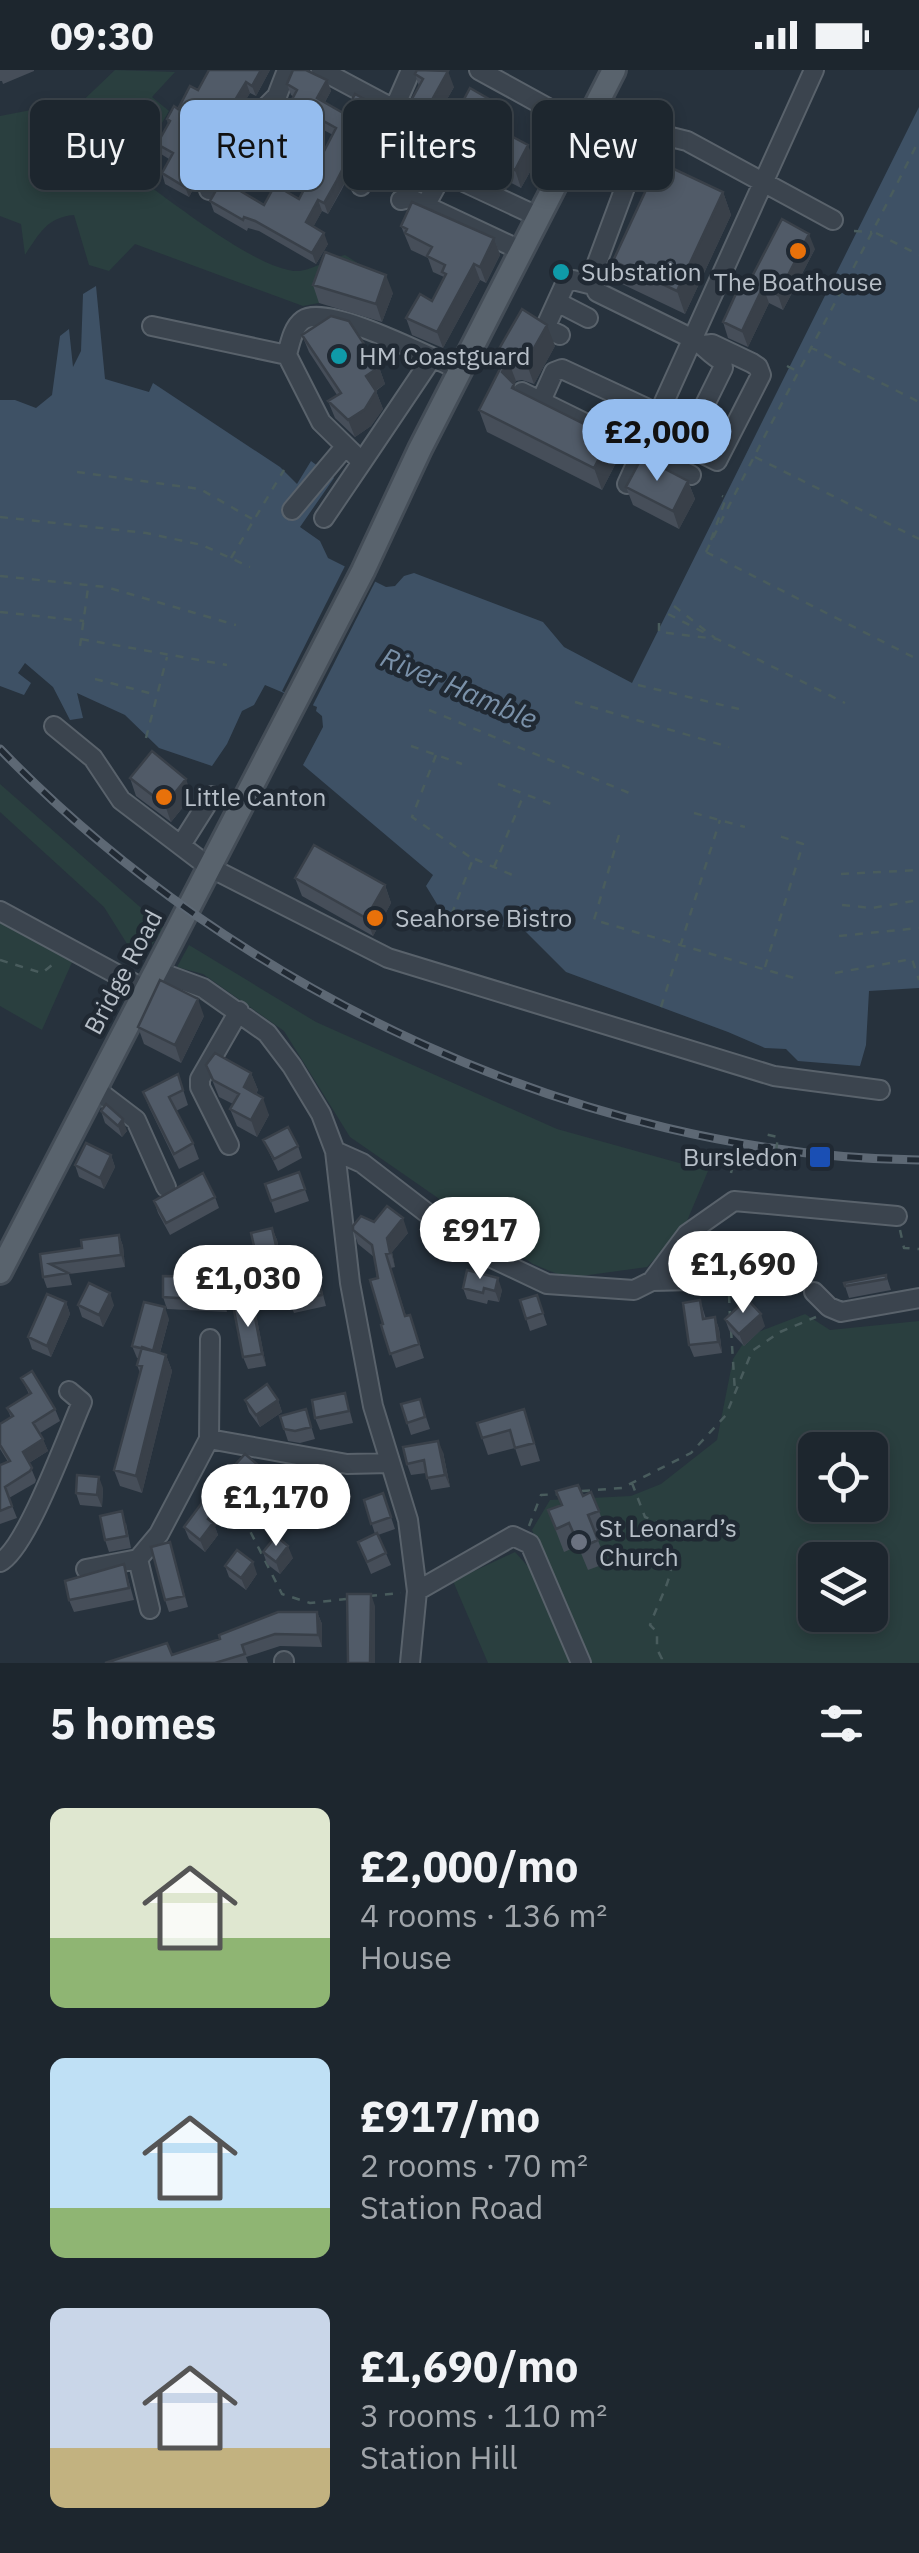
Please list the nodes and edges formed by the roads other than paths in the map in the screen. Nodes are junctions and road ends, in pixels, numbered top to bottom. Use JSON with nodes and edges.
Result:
{"nodes":[{"id":1,"x":287,"y":70,"type":"edge"},
{"id":2,"x":321,"y":70,"type":"edge"},
{"id":3,"x":411,"y":70,"type":"edge"},
{"id":4,"x":479,"y":70,"type":"edge"},
{"id":5,"x":614,"y":70,"type":"edge"},
{"id":6,"x":814,"y":70,"type":"edge"},
{"id":7,"x":272,"y":100,"type":"edge"},
{"id":8,"x":377,"y":100,"type":"edge"},
{"id":9,"x":398,"y":100,"type":"edge"},
{"id":10,"x":534,"y":100,"type":"edge"},
{"id":11,"x":600,"y":100,"type":"edge"},
{"id":12,"x":673,"y":138,"type":"edge"},
{"id":13,"x":764,"y":182,"type":"junction"},
{"id":14,"x":553,"y":190,"type":"edge"},
{"id":15,"x":624,"y":190,"type":"edge"},
{"id":16,"x":401,"y":200,"type":"dead end"},
{"id":17,"x":426,"y":206,"type":"junction"},
{"id":18,"x":539,"y":217,"type":"junction"},
{"id":19,"x":833,"y":220,"type":"dead end"},
{"id":20,"x":522,"y":251,"type":"junction"},
{"id":21,"x":593,"y":285,"type":"junction"},
{"id":22,"x":557,"y":302,"type":"junction"},
{"id":23,"x":588,"y":318,"type":"dead end"},
{"id":24,"x":152,"y":326,"type":"dead end"},
{"id":25,"x":560,"y":335,"type":"dead end"},
{"id":26,"x":698,"y":342,"type":"junction"},
{"id":27,"x":287,"y":356,"type":"junction"},
{"id":28,"x":432,"y":358,"type":"junction"},
{"id":29,"x":460,"y":370,"type":"junction"},
{"id":30,"x":522,"y":392,"type":"edge"},
{"id":31,"x":541,"y":401,"type":"junction"},
{"id":32,"x":659,"y":414,"type":"junction"},
{"id":33,"x":344,"y":448,"type":"junction"},
{"id":34,"x":643,"y":450,"type":"junction"},
{"id":35,"x":362,"y":462,"type":"junction"},
{"id":36,"x":691,"y":476,"type":"dead end"},
{"id":37,"x":627,"y":484,"type":"edge"},
{"id":38,"x":292,"y":510,"type":"dead end"},
{"id":39,"x":324,"y":518,"type":"dead end"},
{"id":40,"x":54,"y":726,"type":"dead end"},
{"id":41,"x":212,"y":796,"type":"dead end"},
{"id":42,"x":180,"y":845,"type":"junction"},
{"id":43,"x":209,"y":867,"type":"junction"},
{"id":44,"x":0,"y":911,"type":"edge"},
{"id":45,"x":149,"y":980,"type":"junction"},
{"id":46,"x":239,"y":1011,"type":"junction"},
{"id":47,"x":94,"y":1088,"type":"junction"},
{"id":48,"x":880,"y":1090,"type":"dead end"},
{"id":49,"x":228,"y":1145,"type":"dead end"},
{"id":50,"x":335,"y":1151,"type":"junction"},
{"id":51,"x":166,"y":1188,"type":"dead end"},
{"id":52,"x":897,"y":1216,"type":"road end"},
{"id":53,"x":0,"y":1272,"type":"edge"},
{"id":54,"x":732,"y":1279,"type":"road end"},
{"id":55,"x":652,"y":1281,"type":"junction"},
{"id":56,"x":814,"y":1292,"type":"road end"},
{"id":57,"x":919,"y":1298,"type":"edge"},
{"id":58,"x":207,"y":1336,"type":"dead end"},
{"id":59,"x":69,"y":1391,"type":"dead end"},
{"id":60,"x":210,"y":1439,"type":"junction"},
{"id":61,"x":390,"y":1463,"type":"junction"},
{"id":62,"x":138,"y":1559,"type":"junction"},
{"id":63,"x":0,"y":1562,"type":"edge"},
{"id":64,"x":86,"y":1569,"type":"dead end"},
{"id":65,"x":417,"y":1591,"type":"junction"},
{"id":66,"x":150,"y":1610,"type":"dead end"},
{"id":67,"x":410,"y":1663,"type":"edge"},
{"id":68,"x":581,"y":1663,"type":"edge"}],
"edges":[{"from":1,"to":7,"type":"street"},
{"from":2,"to":8,"type":"street"},
{"from":3,"to":9,"type":"street"},
{"from":4,"to":10,"type":"street"},
{"from":5,"to":11,"type":"main road"},
{"from":6,"to":13,"type":"street"},
{"from":12,"to":13,"type":"street"},
{"from":13,"to":19,"type":"street"},
{"from":13,"to":26,"type":"street"},
{"from":14,"to":18,"type":"main road"},
{"from":15,"to":21,"type":"street"},
{"from":16,"to":17,"type":"street"},
{"from":17,"to":18,"type":"street"},
{"from":17,"to":20,"type":"street"},
{"from":18,"to":20,"type":"main road"},
{"from":20,"to":29,"type":"main road"},
{"from":21,"to":22,"type":"street"},
{"from":21,"to":26,"type":"street"},
{"from":22,"to":23,"type":"street"},
{"from":22,"to":25,"type":"street"},
{"from":24,"to":27,"type":"street"},
{"from":26,"to":26,"type":"street"},
{"from":26,"to":32,"type":"street"},
{"from":27,"to":28,"type":"street"},
{"from":27,"to":33,"type":"street"},
{"from":28,"to":29,"type":"street"},
{"from":28,"to":35,"type":"street"},
{"from":29,"to":43,"type":"main road","name":"Bridge Road"},
{"from":30,"to":31,"type":"street"},
{"from":31,"to":32,"type":"street"},
{"from":31,"to":34,"type":"street"},
{"from":32,"to":34,"type":"street"},
{"from":33,"to":35,"type":"street"},
{"from":33,"to":38,"type":"street"},
{"from":34,"to":36,"type":"street"},
{"from":34,"to":37,"type":"street"},
{"from":35,"to":39,"type":"street"},
{"from":40,"to":42,"type":"street"},
{"from":41,"to":42,"type":"street"},
{"from":42,"to":43,"type":"street"},
{"from":43,"to":45,"type":"main road","name":"Bridge Road"},
{"from":43,"to":48,"type":"street"},
{"from":44,"to":45,"type":"street"},
{"from":45,"to":46,"type":"street"},
{"from":45,"to":47,"type":"main road","name":"Bridge Road"},
{"from":46,"to":49,"type":"street"},
{"from":46,"to":50,"type":"street"},
{"from":47,"to":51,"type":"street"},
{"from":47,"to":53,"type":"main road","name":"Bridge Road"},
{"from":50,"to":55,"type":"street"},
{"from":50,"to":61,"type":"street"},
{"from":52,"to":55,"type":"street"},
{"from":54,"to":55,"type":"street"},
{"from":56,"to":57,"type":"street"},
{"from":58,"to":60,"type":"street"},
{"from":59,"to":63,"type":"street"},
{"from":60,"to":61,"type":"street"},
{"from":60,"to":62,"type":"street"},
{"from":61,"to":65,"type":"street"},
{"from":62,"to":64,"type":"street"},
{"from":62,"to":66,"type":"street"},
{"from":65,"to":67,"type":"street"},
{"from":65,"to":68,"type":"street"}]}
